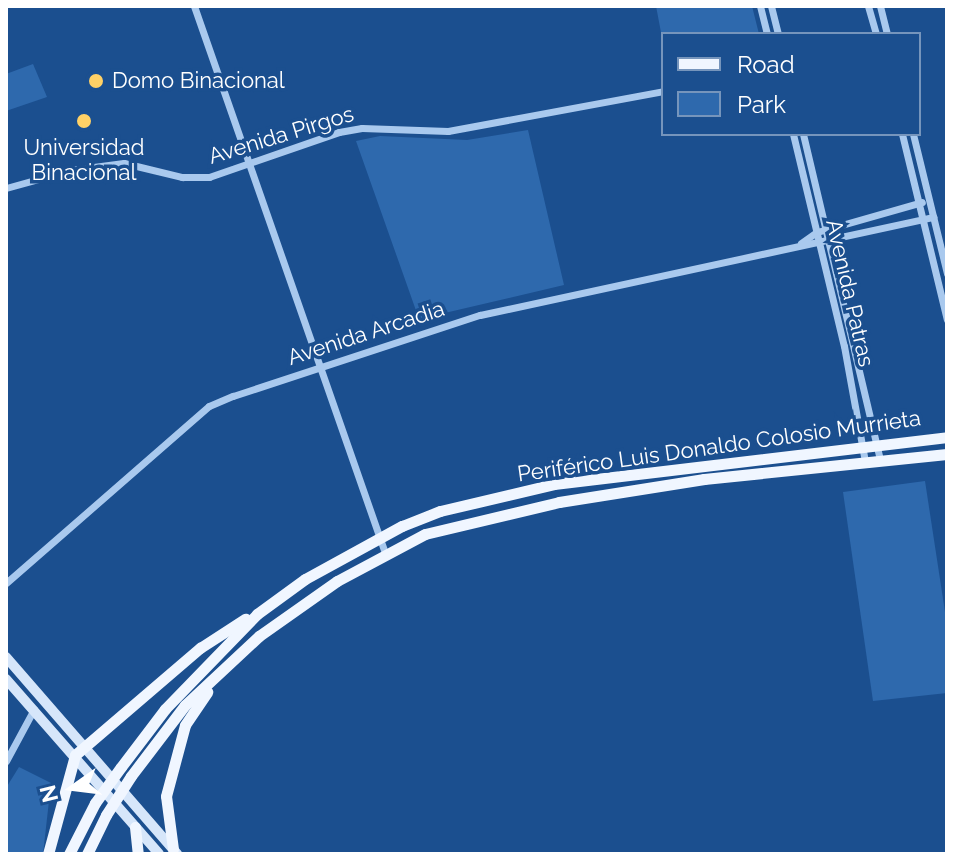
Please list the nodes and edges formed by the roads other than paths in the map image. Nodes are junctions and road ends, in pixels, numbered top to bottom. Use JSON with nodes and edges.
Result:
{"nodes":[{"id":1,"x":194,"y":6,"type":"edge"},
{"id":2,"x":760,"y":6,"type":"edge"},
{"id":3,"x":771,"y":6,"type":"edge"},
{"id":4,"x":868,"y":6,"type":"edge"},
{"id":5,"x":880,"y":6,"type":"edge"},
{"id":6,"x":766,"y":32,"type":"edge"},
{"id":7,"x":778,"y":32,"type":"edge"},
{"id":8,"x":875,"y":32,"type":"edge"},
{"id":9,"x":886,"y":32,"type":"edge"},
{"id":10,"x":661,"y":91,"type":"edge"},
{"id":11,"x":793,"y":136,"type":"edge"},
{"id":12,"x":804,"y":136,"type":"edge"},
{"id":13,"x":903,"y":136,"type":"edge"},
{"id":14,"x":914,"y":136,"type":"edge"},
{"id":15,"x":248,"y":165,"type":"junction"},
{"id":16,"x":6,"y":188,"type":"edge"},
{"id":17,"x":930,"y":200,"type":"junction"},
{"id":18,"x":920,"y":203,"type":"junction"},
{"id":19,"x":934,"y":217,"type":"junction"},
{"id":20,"x":924,"y":219,"type":"junction"},
{"id":21,"x":827,"y":230,"type":"junction"},
{"id":22,"x":817,"y":232,"type":"junction"},
{"id":23,"x":830,"y":242,"type":"junction"},
{"id":24,"x":799,"y":244,"type":"junction"},
{"id":25,"x":821,"y":245,"type":"junction"},
{"id":26,"x":947,"y":274,"type":"edge"},
{"id":27,"x":947,"y":320,"type":"edge"},
{"id":28,"x":320,"y":368,"type":"junction"},
{"id":29,"x":947,"y":437,"type":"edge"},
{"id":30,"x":877,"y":444,"type":"junction"},
{"id":31,"x":864,"y":446,"type":"junction"},
{"id":32,"x":947,"y":454,"type":"edge"},
{"id":33,"x":880,"y":459,"type":"junction"},
{"id":34,"x":865,"y":461,"type":"junction"},
{"id":35,"x":379,"y":536,"type":"junction"},
{"id":36,"x":385,"y":553,"type":"junction"},
{"id":37,"x":6,"y":583,"type":"edge"},
{"id":38,"x":257,"y":614,"type":"junction"},
{"id":39,"x":6,"y":657,"type":"edge"},
{"id":40,"x":230,"y":663,"type":"junction"},
{"id":41,"x":6,"y":679,"type":"edge"},
{"id":42,"x":34,"y":709,"type":"junction"},
{"id":43,"x":85,"y":745,"type":"junction"},
{"id":44,"x":75,"y":755,"type":"junction"},
{"id":45,"x":6,"y":761,"type":"edge"},
{"id":46,"x":126,"y":771,"type":"junction"},
{"id":47,"x":135,"y":827,"type":"junction"},
{"id":48,"x":175,"y":851,"type":"edge"},
{"id":49,"x":48,"y":854,"type":"edge"},
{"id":50,"x":69,"y":854,"type":"edge"},
{"id":51,"x":87,"y":854,"type":"edge"},
{"id":52,"x":138,"y":854,"type":"edge"},
{"id":53,"x":159,"y":854,"type":"edge"}],
"edges":[{"from":1,"to":15,"type":"street"},
{"from":2,"to":6,"type":"street"},
{"from":3,"to":7,"type":"street"},
{"from":4,"to":8,"type":"street"},
{"from":5,"to":9,"type":"street"},
{"from":10,"to":15,"type":"street","name":"Avenida Pirgos"},
{"from":11,"to":22,"type":"street","name":"Avenida Patras"},
{"from":12,"to":21,"type":"street","name":"Avenida Patras"},
{"from":13,"to":18,"type":"street"},
{"from":14,"to":17,"type":"street"},
{"from":15,"to":16,"type":"street","name":"Avenida Pirgos"},
{"from":15,"to":28,"type":"street"},
{"from":17,"to":18,"type":"street","name":"Avenida Arcadia"},
{"from":17,"to":19,"type":"street"},
{"from":18,"to":20,"type":"street"},
{"from":18,"to":21,"type":"street","name":"Avenida Arcadia"},
{"from":19,"to":20,"type":"street","name":"Avenida Arcadia"},
{"from":19,"to":26,"type":"street"},
{"from":20,"to":23,"type":"street","name":"Avenida Arcadia"},
{"from":20,"to":27,"type":"street"},
{"from":21,"to":22,"type":"street","name":"Avenida Arcadia"},
{"from":21,"to":23,"type":"street","name":"Avenida Patras"},
{"from":22,"to":24,"type":"street","name":"Avenida Arcadia"},
{"from":22,"to":25,"type":"street","name":"Avenida Patras"},
{"from":23,"to":25,"type":"street","name":"Avenida Arcadia"},
{"from":23,"to":30,"type":"street","name":"Avenida Patras"},
{"from":24,"to":25,"type":"street","name":"Avenida Arcadia"},
{"from":24,"to":28,"type":"street","name":"Avenida Arcadia"},
{"from":25,"to":31,"type":"street","name":"Avenida Patras"},
{"from":28,"to":35,"type":"street"},
{"from":28,"to":37,"type":"street","name":"Avenida Arcadia"},
{"from":29,"to":30,"type":"main road","name":"Periférico Luis Donaldo Colosio Murrieta"},
{"from":30,"to":31,"type":"main road","name":"Periférico Luis Donaldo Colosio Murrieta"},
{"from":30,"to":33,"type":"street","name":"Avenida Patras"},
{"from":31,"to":34,"type":"street","name":"Avenida Patras"},
{"from":31,"to":35,"type":"main road","name":"Periférico Luis Donaldo Colosio Murrieta"},
{"from":32,"to":33,"type":"main road","name":"Periférico Luis Donaldo Colosio Murrieta"},
{"from":33,"to":34,"type":"main road","name":"Periférico Luis Donaldo Colosio Murrieta"},
{"from":34,"to":36,"type":"main road","name":"Periférico Luis Donaldo Colosio Murrieta"},
{"from":35,"to":36,"type":"street"},
{"from":35,"to":38,"type":"main road","name":"Periférico Luis Donaldo Colosio Murrieta"},
{"from":36,"to":40,"type":"main road","name":"Periférico Luis Donaldo Colosio Murrieta"},
{"from":38,"to":43,"type":"main road"},
{"from":38,"to":46,"type":"main road","name":"Periférico Luis Donaldo Colosio Murrieta"},
{"from":39,"to":43,"type":"main road"},
{"from":40,"to":46,"type":"main road","name":"Periférico Luis Donaldo Colosio Murrieta"},
{"from":40,"to":48,"type":"main road"},
{"from":41,"to":42,"type":"main road"},
{"from":42,"to":44,"type":"main road"},
{"from":42,"to":45,"type":"street"},
{"from":43,"to":44,"type":"main road"},
{"from":43,"to":48,"type":"main road"},
{"from":44,"to":47,"type":"main road"},
{"from":44,"to":49,"type":"main road"},
{"from":46,"to":50,"type":"main road","name":"Periférico Luis Donaldo Colosio Murrieta","bridge":true},
{"from":46,"to":51,"type":"main road","name":"Periférico Luis Donaldo Colosio Murrieta","bridge":true},
{"from":47,"to":52,"type":"main road"},
{"from":47,"to":53,"type":"main road"}]}
